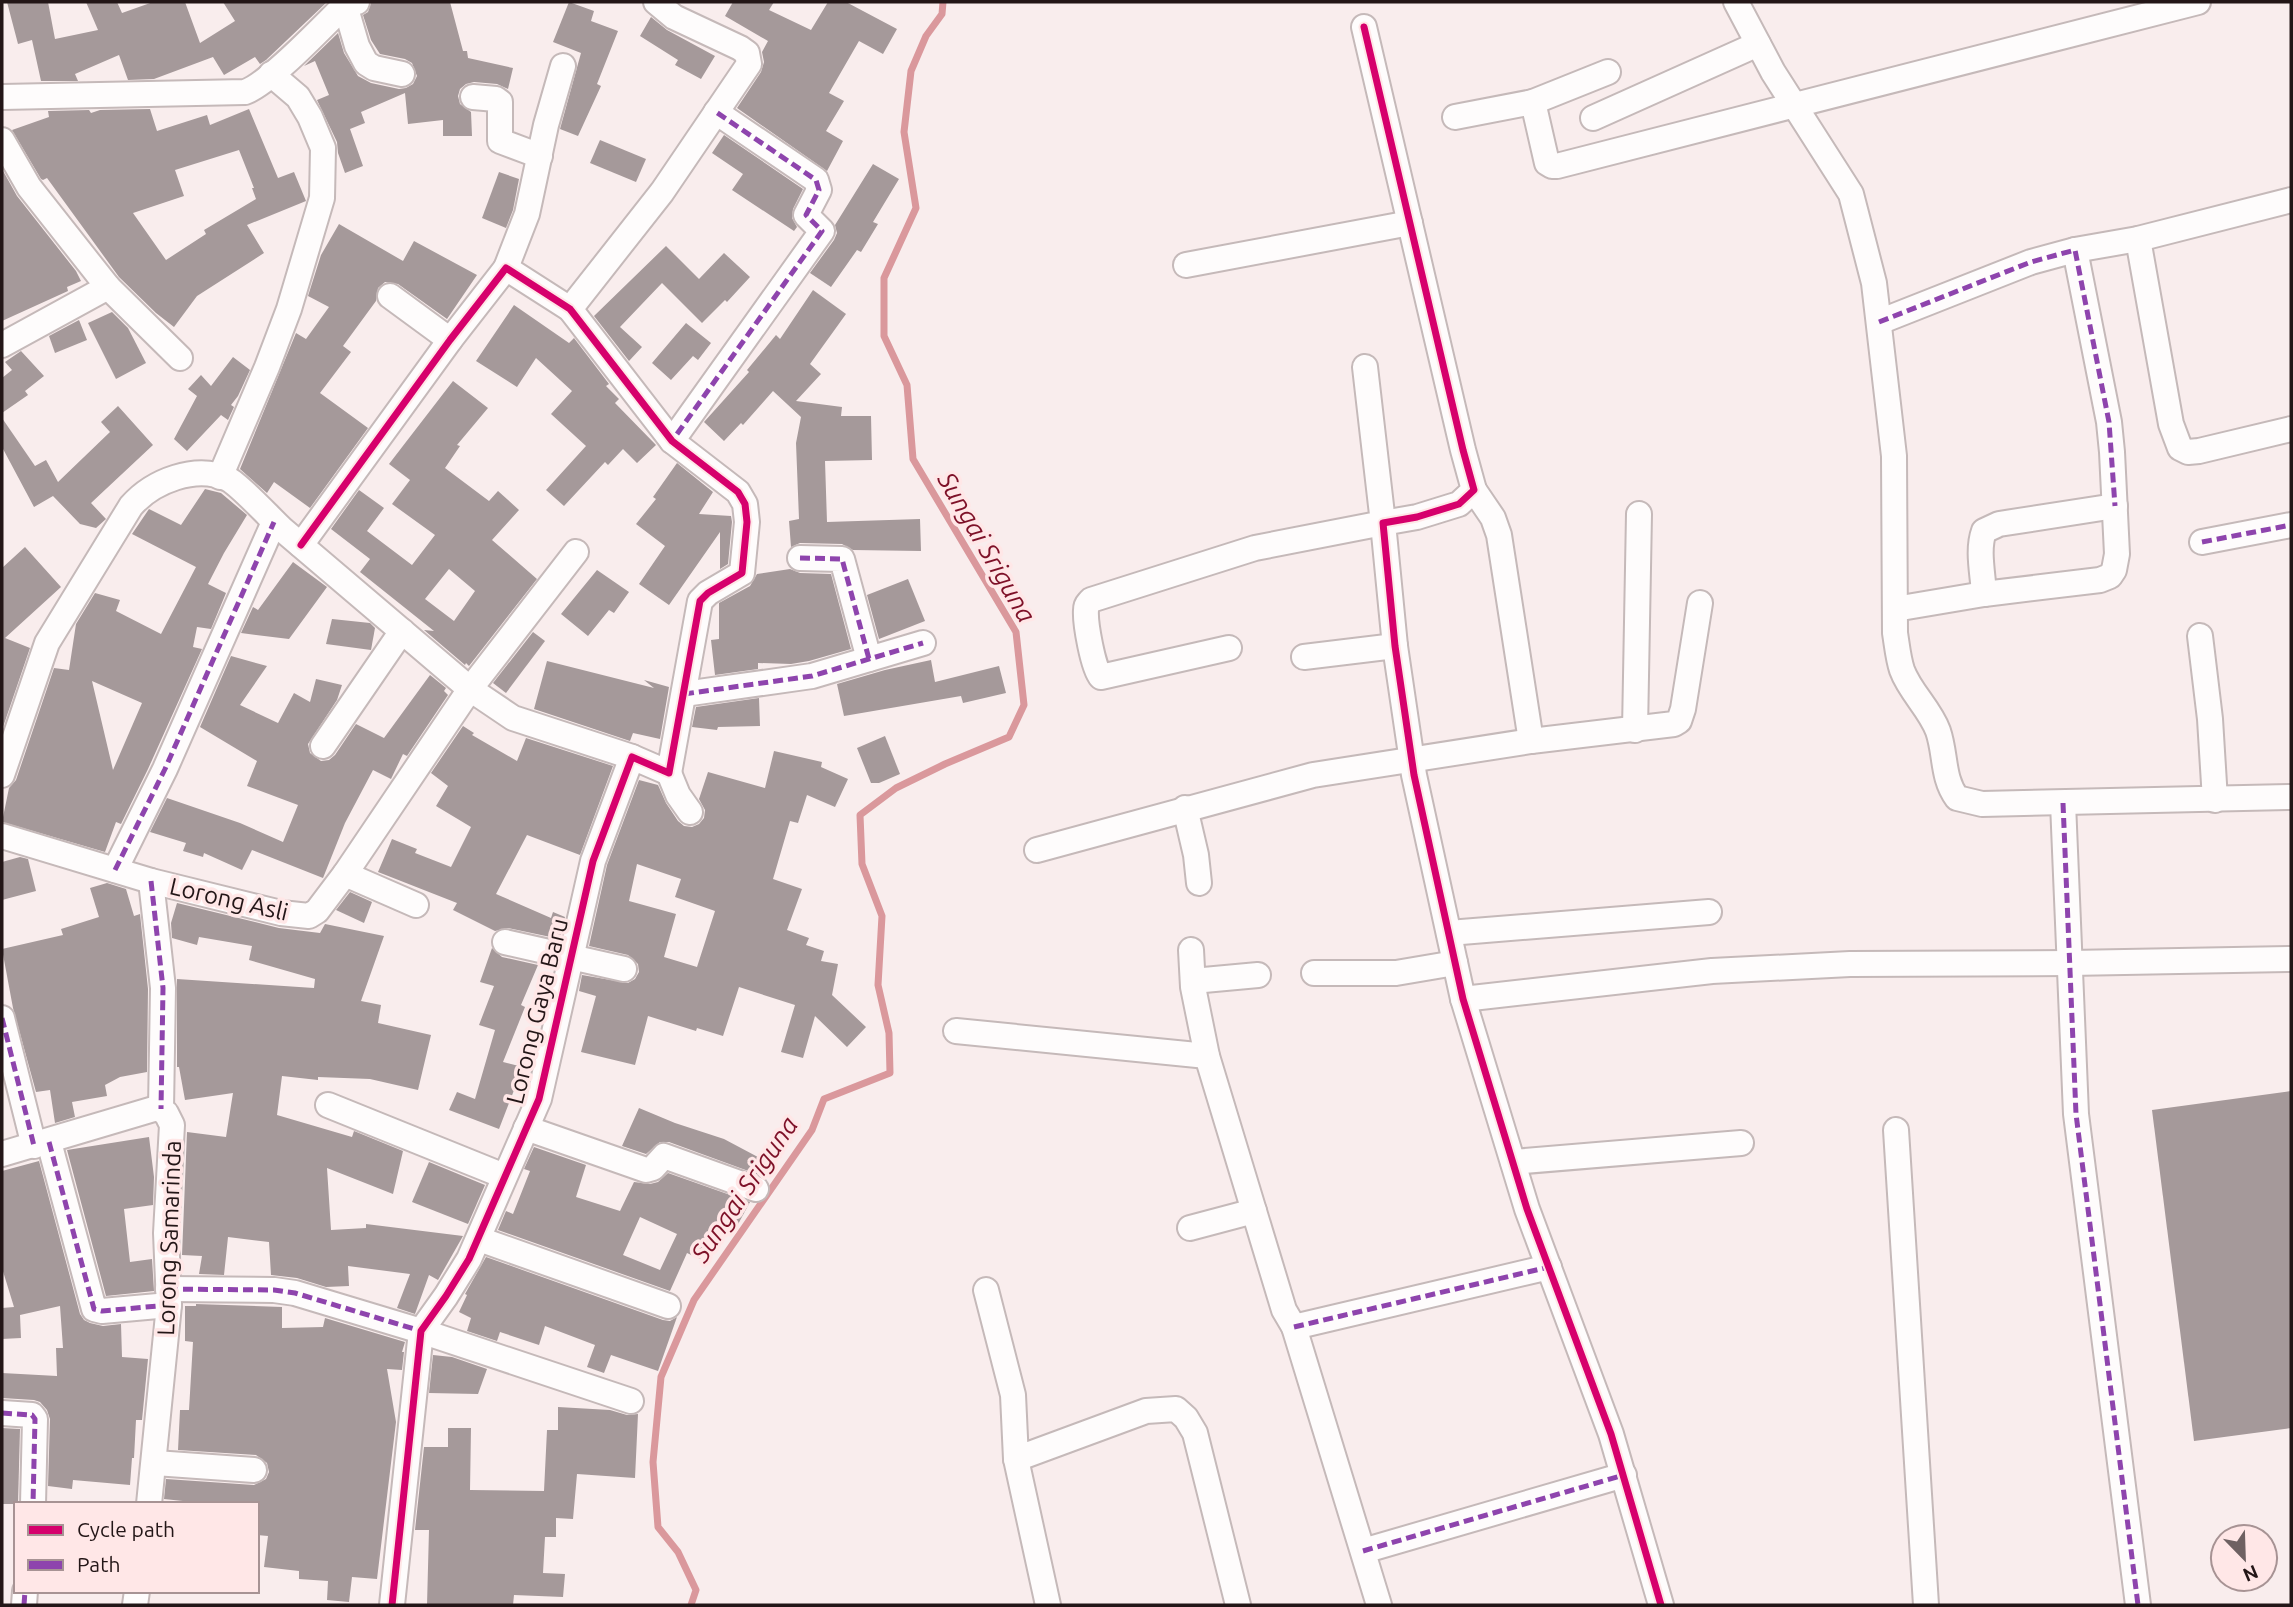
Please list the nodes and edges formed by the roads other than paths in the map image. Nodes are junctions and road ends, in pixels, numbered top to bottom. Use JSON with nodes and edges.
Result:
{"nodes":[{"id":1,"x":656,"y":2,"type":"edge"},
{"id":2,"x":1736,"y":2,"type":"edge"},
{"id":3,"x":2198,"y":2,"type":"edge"},
{"id":4,"x":349,"y":3,"type":"edge"},
{"id":5,"x":2153,"y":7,"type":"edge"},
{"id":6,"x":1364,"y":27,"type":"dead end"},
{"id":7,"x":1758,"y":44,"type":"junction"},
{"id":8,"x":564,"y":66,"type":"dead end"},
{"id":9,"x":1608,"y":72,"type":"dead end"},
{"id":10,"x":271,"y":74,"type":"junction"},
{"id":11,"x":402,"y":74,"type":"dead end"},
{"id":12,"x":2,"y":97,"type":"edge"},
{"id":13,"x":472,"y":97,"type":"dead end"},
{"id":14,"x":1533,"y":102,"type":"junction"},
{"id":15,"x":1795,"y":106,"type":"junction"},
{"id":16,"x":716,"y":112,"type":"junction"},
{"id":17,"x":1455,"y":117,"type":"dead end"},
{"id":18,"x":1593,"y":118,"type":"dead end"},
{"id":19,"x":2,"y":140,"type":"edge"},
{"id":20,"x":540,"y":156,"type":"junction"},
{"id":21,"x":2291,"y":200,"type":"edge"},
{"id":22,"x":1410,"y":223,"type":"junction"},
{"id":23,"x":2138,"y":239,"type":"junction"},
{"id":24,"x":2075,"y":250,"type":"junction"},
{"id":25,"x":1186,"y":265,"type":"dead end"},
{"id":26,"x":506,"y":268,"type":"junction"},
{"id":27,"x":108,"y":287,"type":"junction"},
{"id":28,"x":390,"y":296,"type":"dead end"},
{"id":29,"x":570,"y":309,"type":"junction"},
{"id":30,"x":1879,"y":322,"type":"junction"},
{"id":31,"x":450,"y":340,"type":"junction"},
{"id":32,"x":2,"y":345,"type":"edge"},
{"id":33,"x":180,"y":358,"type":"dead end"},
{"id":34,"x":1366,"y":367,"type":"dead end"},
{"id":35,"x":2291,"y":429,"type":"edge"},
{"id":36,"x":672,"y":441,"type":"junction"},
{"id":37,"x":220,"y":477,"type":"junction"},
{"id":38,"x":1475,"y":490,"type":"junction"},
{"id":39,"x":2115,"y":506,"type":"junction"},
{"id":40,"x":1639,"y":514,"type":"dead end"},
{"id":41,"x":274,"y":522,"type":"junction"},
{"id":42,"x":1383,"y":523,"type":"junction"},
{"id":43,"x":2291,"y":525,"type":"edge"},
{"id":44,"x":2202,"y":542,"type":"dead end"},
{"id":45,"x":301,"y":545,"type":"junction"},
{"id":46,"x":576,"y":552,"type":"dead end"},
{"id":47,"x":800,"y":558,"type":"dead end"},
{"id":48,"x":1984,"y":594,"type":"junction"},
{"id":49,"x":1700,"y":603,"type":"dead end"},
{"id":50,"x":1895,"y":609,"type":"junction"},
{"id":51,"x":402,"y":631,"type":"junction"},
{"id":52,"x":2200,"y":636,"type":"dead end"},
{"id":53,"x":923,"y":643,"type":"dead end"},
{"id":54,"x":1395,"y":646,"type":"junction"},
{"id":55,"x":1229,"y":648,"type":"dead end"},
{"id":56,"x":1304,"y":657,"type":"dead end"},
{"id":57,"x":869,"y":659,"type":"junction"},
{"id":58,"x":470,"y":689,"type":"junction"},
{"id":59,"x":684,"y":694,"type":"junction"},
{"id":60,"x":1635,"y":730,"type":"junction"},
{"id":61,"x":1531,"y":741,"type":"junction"},
{"id":62,"x":323,"y":746,"type":"dead end"},
{"id":63,"x":632,"y":757,"type":"junction"},
{"id":64,"x":1411,"y":758,"type":"junction"},
{"id":65,"x":669,"y":773,"type":"junction"},
{"id":66,"x":2,"y":775,"type":"edge"},
{"id":67,"x":2291,"y":797,"type":"edge"},
{"id":68,"x":2215,"y":800,"type":"junction"},
{"id":69,"x":2063,"y":803,"type":"junction"},
{"id":70,"x":1185,"y":808,"type":"junction"},
{"id":71,"x":690,"y":813,"type":"dead end"},
{"id":72,"x":2,"y":836,"type":"edge"},
{"id":73,"x":1037,"y":850,"type":"dead end"},
{"id":74,"x":115,"y":870,"type":"junction"},
{"id":75,"x":345,"y":874,"type":"junction"},
{"id":76,"x":150,"y":881,"type":"junction"},
{"id":77,"x":1199,"y":883,"type":"dead end"},
{"id":78,"x":416,"y":905,"type":"dead end"},
{"id":79,"x":1709,"y":912,"type":"dead end"},
{"id":80,"x":1449,"y":933,"type":"junction"},
{"id":81,"x":505,"y":942,"type":"dead end"},
{"id":82,"x":1191,"y":950,"type":"dead end"},
{"id":83,"x":570,"y":959,"type":"junction"},
{"id":84,"x":2291,"y":959,"type":"edge"},
{"id":85,"x":1455,"y":963,"type":"junction"},
{"id":86,"x":2070,"y":963,"type":"junction"},
{"id":87,"x":624,"y":969,"type":"dead end"},
{"id":88,"x":1314,"y":973,"type":"dead end"},
{"id":89,"x":1258,"y":975,"type":"dead end"},
{"id":90,"x":1193,"y":982,"type":"junction"},
{"id":91,"x":1463,"y":999,"type":"junction"},
{"id":92,"x":2,"y":1018,"type":"edge"},
{"id":93,"x":956,"y":1031,"type":"dead end"},
{"id":94,"x":1208,"y":1056,"type":"junction"},
{"id":95,"x":328,"y":1105,"type":"dead end"},
{"id":96,"x":161,"y":1109,"type":"junction"},
{"id":97,"x":526,"y":1128,"type":"junction"},
{"id":98,"x":1896,"y":1130,"type":"dead end"},
{"id":99,"x":1741,"y":1143,"type":"dead end"},
{"id":100,"x":41,"y":1144,"type":"junction"},
{"id":101,"x":2,"y":1154,"type":"edge"},
{"id":102,"x":1513,"y":1162,"type":"junction"},
{"id":103,"x":504,"y":1175,"type":"junction"},
{"id":104,"x":756,"y":1189,"type":"dead end"},
{"id":105,"x":1254,"y":1211,"type":"junction"},
{"id":106,"x":1190,"y":1228,"type":"dead end"},
{"id":107,"x":479,"y":1239,"type":"junction"},
{"id":108,"x":1549,"y":1267,"type":"junction"},
{"id":109,"x":986,"y":1290,"type":"dead end"},
{"id":110,"x":169,"y":1297,"type":"junction"},
{"id":111,"x":668,"y":1306,"type":"dead end"},
{"id":112,"x":1294,"y":1327,"type":"junction"},
{"id":113,"x":421,"y":1331,"type":"junction"},
{"id":114,"x":631,"y":1401,"type":"dead end"},
{"id":115,"x":2,"y":1413,"type":"edge"},
{"id":116,"x":1016,"y":1459,"type":"junction"},
{"id":117,"x":155,"y":1463,"type":"junction"},
{"id":118,"x":254,"y":1470,"type":"dead end"},
{"id":119,"x":1624,"y":1475,"type":"junction"},
{"id":120,"x":33,"y":1502,"type":"edge"},
{"id":121,"x":149,"y":1502,"type":"edge"},
{"id":122,"x":1363,"y":1550,"type":"junction"},
{"id":123,"x":392,"y":1605,"type":"edge"},
{"id":124,"x":1048,"y":1605,"type":"edge"},
{"id":125,"x":1238,"y":1605,"type":"edge"},
{"id":126,"x":1379,"y":1605,"type":"edge"},
{"id":127,"x":1661,"y":1605,"type":"edge"},
{"id":128,"x":1926,"y":1605,"type":"edge"},
{"id":129,"x":2138,"y":1605,"type":"edge"}],
"edges":[{"from":1,"to":16,"type":"street"},
{"from":2,"to":7,"type":"street"},
{"from":3,"to":5,"type":"street"},
{"from":4,"to":10,"type":"street"},
{"from":4,"to":11,"type":"street"},
{"from":5,"to":15,"type":"street"},
{"from":6,"to":22,"type":"street"},
{"from":7,"to":15,"type":"street"},
{"from":7,"to":18,"type":"street"},
{"from":8,"to":20,"type":"street"},
{"from":9,"to":14,"type":"street"},
{"from":10,"to":12,"type":"street"},
{"from":10,"to":37,"type":"street"},
{"from":13,"to":20,"type":"street"},
{"from":14,"to":15,"type":"street"},
{"from":14,"to":17,"type":"street"},
{"from":15,"to":30,"type":"street"},
{"from":16,"to":29,"type":"street"},
{"from":16,"to":36,"type":"street"},
{"from":19,"to":27,"type":"street"},
{"from":20,"to":26,"type":"street"},
{"from":21,"to":23,"type":"street"},
{"from":22,"to":25,"type":"street"},
{"from":22,"to":38,"type":"street"},
{"from":23,"to":24,"type":"street"},
{"from":23,"to":35,"type":"street"},
{"from":24,"to":30,"type":"street"},
{"from":24,"to":39,"type":"street"},
{"from":26,"to":29,"type":"street"},
{"from":26,"to":31,"type":"street"},
{"from":27,"to":32,"type":"street"},
{"from":27,"to":33,"type":"street"},
{"from":28,"to":31,"type":"street"},
{"from":29,"to":36,"type":"street"},
{"from":30,"to":50,"type":"street"},
{"from":31,"to":45,"type":"street"},
{"from":34,"to":42,"type":"street"},
{"from":36,"to":59,"type":"street"},
{"from":37,"to":41,"type":"street"},
{"from":37,"to":66,"type":"street"},
{"from":38,"to":42,"type":"street"},
{"from":38,"to":61,"type":"street"},
{"from":39,"to":48,"type":"street"},
{"from":39,"to":48,"type":"street"},
{"from":40,"to":60,"type":"street"},
{"from":41,"to":45,"type":"street"},
{"from":41,"to":74,"type":"street"},
{"from":42,"to":54,"type":"street"},
{"from":42,"to":55,"type":"street"},
{"from":43,"to":44,"type":"street"},
{"from":45,"to":51,"type":"street"},
{"from":46,"to":58,"type":"street","name":"Lorong Asli"},
{"from":47,"to":57,"type":"street"},
{"from":48,"to":50,"type":"street"},
{"from":49,"to":60,"type":"street"},
{"from":50,"to":69,"type":"street"},
{"from":51,"to":58,"type":"street"},
{"from":51,"to":62,"type":"street"},
{"from":52,"to":68,"type":"street"},
{"from":53,"to":57,"type":"street"},
{"from":54,"to":56,"type":"street"},
{"from":54,"to":64,"type":"street"},
{"from":57,"to":59,"type":"street"},
{"from":58,"to":63,"type":"street"},
{"from":58,"to":75,"type":"street","name":"Lorong Asli"},
{"from":59,"to":65,"type":"street"},
{"from":60,"to":61,"type":"street"},
{"from":61,"to":64,"type":"street"},
{"from":63,"to":65,"type":"street"},
{"from":63,"to":83,"type":"street","name":"Lorong Gaya Baru"},
{"from":64,"to":70,"type":"street"},
{"from":64,"to":80,"type":"street"},
{"from":65,"to":71,"type":"street"},
{"from":67,"to":68,"type":"street"},
{"from":68,"to":69,"type":"street"},
{"from":69,"to":86,"type":"street"},
{"from":70,"to":73,"type":"street"},
{"from":70,"to":77,"type":"street"},
{"from":72,"to":74,"type":"street","name":"Lorong Asli"},
{"from":74,"to":76,"type":"street","name":"Lorong Asli"},
{"from":75,"to":76,"type":"street","name":"Lorong Asli"},
{"from":75,"to":78,"type":"street"},
{"from":76,"to":96,"type":"street"},
{"from":79,"to":80,"type":"street"},
{"from":80,"to":85,"type":"street"},
{"from":81,"to":83,"type":"street"},
{"from":82,"to":90,"type":"street"},
{"from":83,"to":87,"type":"street"},
{"from":83,"to":97,"type":"street","name":"Lorong Gaya Baru"},
{"from":84,"to":86,"type":"street"},
{"from":85,"to":88,"type":"street"},
{"from":85,"to":91,"type":"street"},
{"from":86,"to":91,"type":"street"},
{"from":86,"to":129,"type":"street"},
{"from":89,"to":90,"type":"street"},
{"from":90,"to":94,"type":"street"},
{"from":91,"to":102,"type":"street"},
{"from":92,"to":100,"type":"street"},
{"from":93,"to":94,"type":"street"},
{"from":94,"to":105,"type":"street"},
{"from":95,"to":103,"type":"street"},
{"from":96,"to":100,"type":"street","name":"Lorong Samarinda"},
{"from":96,"to":110,"type":"street","name":"Lorong Samarinda"},
{"from":97,"to":103,"type":"street","name":"Lorong Gaya Baru"},
{"from":97,"to":104,"type":"street"},
{"from":98,"to":128,"type":"street"},
{"from":99,"to":102,"type":"street"},
{"from":100,"to":101,"type":"street","name":"Lorong Samarinda"},
{"from":100,"to":110,"type":"street"},
{"from":102,"to":108,"type":"street"},
{"from":103,"to":107,"type":"street","name":"Lorong Gaya Baru"},
{"from":105,"to":106,"type":"street"},
{"from":105,"to":112,"type":"street"},
{"from":107,"to":111,"type":"street"},
{"from":107,"to":113,"type":"street","name":"Lorong Gaya Baru"},
{"from":108,"to":112,"type":"street"},
{"from":108,"to":119,"type":"street"},
{"from":109,"to":116,"type":"street"},
{"from":110,"to":113,"type":"street"},
{"from":110,"to":117,"type":"street","name":"Lorong Samarinda"},
{"from":112,"to":122,"type":"street"},
{"from":113,"to":114,"type":"street"},
{"from":113,"to":123,"type":"street","name":"Lorong Gaya Baru"},
{"from":115,"to":120,"type":"street"},
{"from":116,"to":124,"type":"street"},
{"from":116,"to":125,"type":"street"},
{"from":117,"to":118,"type":"street"},
{"from":117,"to":121,"type":"street","name":"Lorong Samarinda"},
{"from":119,"to":122,"type":"street"},
{"from":119,"to":127,"type":"street"},
{"from":122,"to":126,"type":"street"}]}
